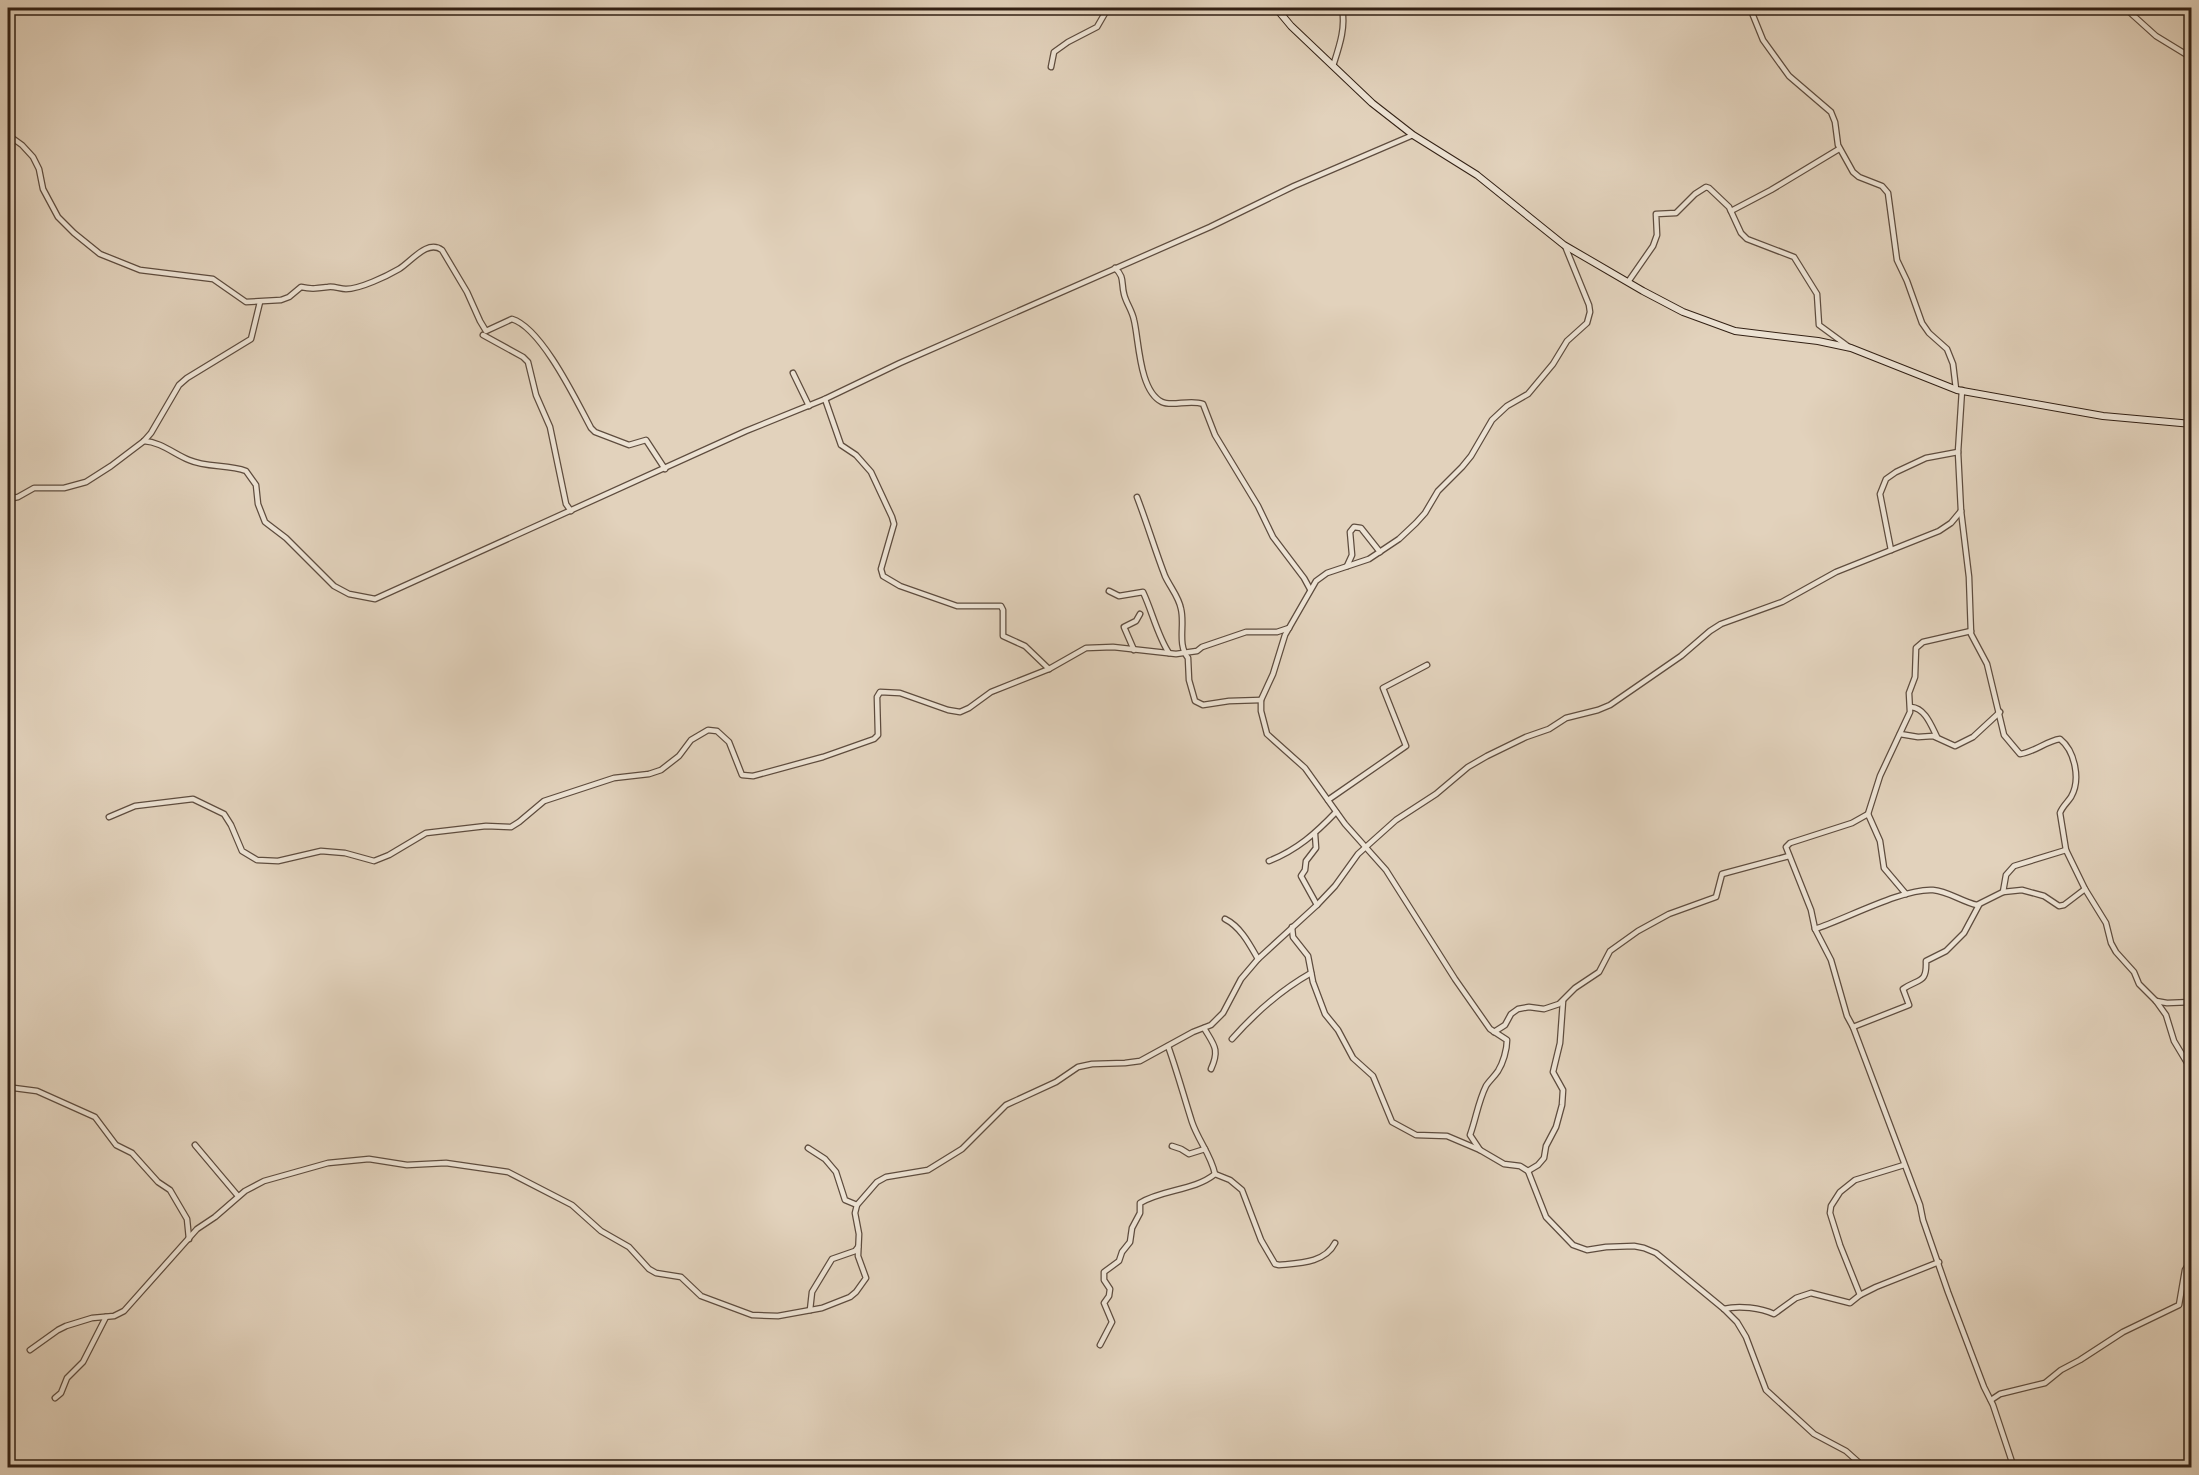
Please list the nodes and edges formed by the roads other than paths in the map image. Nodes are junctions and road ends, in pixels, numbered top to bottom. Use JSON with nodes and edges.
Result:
{"nodes":[{"id":1,"x":1108,"y":8,"type":"edge"},
{"id":2,"x":1276,"y":8,"type":"edge"},
{"id":3,"x":1342,"y":8,"type":"edge"},
{"id":4,"x":1750,"y":8,"type":"edge"},
{"id":5,"x":2124,"y":8,"type":"edge"},
{"id":6,"x":2192,"y":58,"type":"edge"},
{"id":7,"x":1333,"y":66,"type":"junction"},
{"id":8,"x":1051,"y":67,"type":"dead end"},
{"id":9,"x":8,"y":135,"type":"edge"},
{"id":10,"x":1413,"y":135,"type":"junction"},
{"id":11,"x":1839,"y":148,"type":"junction"},
{"id":12,"x":1731,"y":211,"type":"junction"},
{"id":13,"x":1564,"y":244,"type":"junction"},
{"id":14,"x":1115,"y":268,"type":"junction"},
{"id":15,"x":1628,"y":282,"type":"junction"},
{"id":16,"x":260,"y":302,"type":"junction"},
{"id":17,"x":483,"y":335,"type":"dead end"},
{"id":18,"x":1851,"y":348,"type":"junction"},
{"id":19,"x":793,"y":374,"type":"dead end"},
{"id":20,"x":1959,"y":390,"type":"junction"},
{"id":21,"x":825,"y":399,"type":"junction"},
{"id":22,"x":809,"y":406,"type":"junction"},
{"id":23,"x":2192,"y":424,"type":"edge"},
{"id":24,"x":144,"y":441,"type":"junction"},
{"id":25,"x":1958,"y":452,"type":"junction"},
{"id":26,"x":665,"y":469,"type":"junction"},
{"id":27,"x":1137,"y":497,"type":"dead end"},
{"id":28,"x":8,"y":499,"type":"edge"},
{"id":29,"x":571,"y":511,"type":"junction"},
{"id":30,"x":1961,"y":511,"type":"junction"},
{"id":31,"x":1891,"y":550,"type":"junction"},
{"id":32,"x":1380,"y":552,"type":"junction"},
{"id":33,"x":1347,"y":566,"type":"junction"},
{"id":34,"x":1310,"y":589,"type":"junction"},
{"id":35,"x":1108,"y":591,"type":"dead end"},
{"id":36,"x":1140,"y":614,"type":"dead end"},
{"id":37,"x":1289,"y":628,"type":"junction"},
{"id":38,"x":1971,"y":631,"type":"junction"},
{"id":39,"x":1134,"y":650,"type":"junction"},
{"id":40,"x":1169,"y":653,"type":"junction"},
{"id":41,"x":1183,"y":653,"type":"junction"},
{"id":42,"x":1427,"y":665,"type":"dead end"},
{"id":43,"x":1049,"y":669,"type":"junction"},
{"id":44,"x":1261,"y":700,"type":"junction"},
{"id":45,"x":1911,"y":707,"type":"junction"},
{"id":46,"x":2000,"y":712,"type":"junction"},
{"id":47,"x":1900,"y":734,"type":"junction"},
{"id":48,"x":1938,"y":737,"type":"junction"},
{"id":49,"x":1328,"y":801,"type":"junction"},
{"id":50,"x":1336,"y":812,"type":"junction"},
{"id":51,"x":1868,"y":814,"type":"junction"},
{"id":52,"x":109,"y":817,"type":"dead end"},
{"id":53,"x":1315,"y":834,"type":"junction"},
{"id":54,"x":1366,"y":846,"type":"junction"},
{"id":55,"x":2066,"y":850,"type":"junction"},
{"id":56,"x":1790,"y":856,"type":"junction"},
{"id":57,"x":1269,"y":861,"type":"dead end"},
{"id":58,"x":2085,"y":889,"type":"junction"},
{"id":59,"x":2003,"y":892,"type":"junction"},
{"id":60,"x":1906,"y":894,"type":"junction"},
{"id":61,"x":1317,"y":905,"type":"junction"},
{"id":62,"x":1979,"y":905,"type":"junction"},
{"id":63,"x":1225,"y":920,"type":"dead end"},
{"id":64,"x":1292,"y":927,"type":"junction"},
{"id":65,"x":1815,"y":929,"type":"junction"},
{"id":66,"x":1258,"y":959,"type":"junction"},
{"id":67,"x":1311,"y":973,"type":"junction"},
{"id":68,"x":1563,"y":1001,"type":"junction"},
{"id":69,"x":2156,"y":1001,"type":"junction"},
{"id":70,"x":2192,"y":1002,"type":"edge"},
{"id":71,"x":1853,"y":1027,"type":"junction"},
{"id":72,"x":1204,"y":1028,"type":"junction"},
{"id":73,"x":1494,"y":1032,"type":"junction"},
{"id":74,"x":1232,"y":1039,"type":"dead end"},
{"id":75,"x":1168,"y":1046,"type":"junction"},
{"id":76,"x":1211,"y":1069,"type":"dead end"},
{"id":77,"x":2192,"y":1071,"type":"edge"},
{"id":78,"x":8,"y":1089,"type":"edge"},
{"id":79,"x":195,"y":1146,"type":"dead end"},
{"id":80,"x":1172,"y":1146,"type":"dead end"},
{"id":81,"x":808,"y":1148,"type":"dead end"},
{"id":82,"x":1204,"y":1149,"type":"junction"},
{"id":83,"x":1480,"y":1150,"type":"junction"},
{"id":84,"x":1904,"y":1165,"type":"junction"},
{"id":85,"x":1528,"y":1172,"type":"junction"},
{"id":86,"x":1215,"y":1174,"type":"junction"},
{"id":87,"x":238,"y":1196,"type":"junction"},
{"id":88,"x":857,"y":1204,"type":"junction"},
{"id":89,"x":189,"y":1239,"type":"junction"},
{"id":90,"x":1335,"y":1242,"type":"dead end"},
{"id":91,"x":858,"y":1247,"type":"junction"},
{"id":92,"x":2192,"y":1258,"type":"edge"},
{"id":93,"x":1939,"y":1262,"type":"junction"},
{"id":94,"x":1860,"y":1295,"type":"junction"},
{"id":95,"x":1724,"y":1309,"type":"junction"},
{"id":96,"x":810,"y":1310,"type":"junction"},
{"id":97,"x":106,"y":1317,"type":"junction"},
{"id":98,"x":1100,"y":1345,"type":"dead end"},
{"id":99,"x":30,"y":1350,"type":"dead end"},
{"id":100,"x":55,"y":1398,"type":"dead end"},
{"id":101,"x":1991,"y":1400,"type":"junction"},
{"id":102,"x":1864,"y":1467,"type":"edge"},
{"id":103,"x":2013,"y":1467,"type":"edge"}],
"edges":[{"from":1,"to":8,"type":"street"},
{"from":2,"to":7,"type":"street"},
{"from":3,"to":7,"type":"street"},
{"from":4,"to":11,"type":"street"},
{"from":5,"to":6,"type":"street"},
{"from":7,"to":10,"type":"street"},
{"from":9,"to":16,"type":"street"},
{"from":10,"to":13,"type":"street"},
{"from":10,"to":14,"type":"street"},
{"from":11,"to":12,"type":"street"},
{"from":11,"to":20,"type":"street"},
{"from":12,"to":15,"type":"street"},
{"from":12,"to":18,"type":"street"},
{"from":13,"to":15,"type":"street"},
{"from":13,"to":32,"type":"street"},
{"from":14,"to":21,"type":"street"},
{"from":14,"to":34,"type":"street"},
{"from":15,"to":18,"type":"street"},
{"from":16,"to":24,"type":"street"},
{"from":16,"to":26,"type":"street"},
{"from":17,"to":29,"type":"street"},
{"from":18,"to":20,"type":"street"},
{"from":19,"to":22,"type":"street"},
{"from":20,"to":23,"type":"street"},
{"from":20,"to":25,"type":"street"},
{"from":21,"to":22,"type":"street"},
{"from":21,"to":43,"type":"street"},
{"from":22,"to":26,"type":"street"},
{"from":24,"to":28,"type":"street"},
{"from":24,"to":29,"type":"street"},
{"from":25,"to":30,"type":"street"},
{"from":25,"to":31,"type":"street"},
{"from":26,"to":29,"type":"street"},
{"from":27,"to":41,"type":"street"},
{"from":30,"to":31,"type":"street"},
{"from":30,"to":38,"type":"street"},
{"from":31,"to":54,"type":"street"},
{"from":32,"to":33,"type":"street"},
{"from":32,"to":33,"type":"street"},
{"from":33,"to":34,"type":"street"},
{"from":34,"to":37,"type":"street"},
{"from":35,"to":40,"type":"street"},
{"from":36,"to":39,"type":"street"},
{"from":37,"to":41,"type":"street"},
{"from":37,"to":44,"type":"street"},
{"from":38,"to":45,"type":"street"},
{"from":38,"to":46,"type":"street"},
{"from":39,"to":40,"type":"street"},
{"from":39,"to":43,"type":"street"},
{"from":40,"to":41,"type":"street"},
{"from":41,"to":44,"type":"street"},
{"from":42,"to":49,"type":"street"},
{"from":43,"to":52,"type":"street"},
{"from":44,"to":49,"type":"street"},
{"from":45,"to":47,"type":"street"},
{"from":45,"to":48,"type":"street"},
{"from":46,"to":48,"type":"street"},
{"from":46,"to":55,"type":"street"},
{"from":47,"to":48,"type":"street"},
{"from":47,"to":51,"type":"street"},
{"from":49,"to":50,"type":"street"},
{"from":50,"to":53,"type":"street"},
{"from":50,"to":54,"type":"street"},
{"from":51,"to":56,"type":"street"},
{"from":51,"to":60,"type":"street"},
{"from":53,"to":57,"type":"street"},
{"from":53,"to":61,"type":"street"},
{"from":54,"to":61,"type":"street"},
{"from":54,"to":73,"type":"street"},
{"from":55,"to":58,"type":"street"},
{"from":55,"to":59,"type":"street"},
{"from":56,"to":65,"type":"street"},
{"from":56,"to":68,"type":"street"},
{"from":58,"to":59,"type":"street"},
{"from":58,"to":69,"type":"street"},
{"from":59,"to":62,"type":"street"},
{"from":60,"to":62,"type":"street"},
{"from":60,"to":65,"type":"street"},
{"from":61,"to":64,"type":"street"},
{"from":62,"to":71,"type":"street"},
{"from":63,"to":66,"type":"street"},
{"from":64,"to":66,"type":"street"},
{"from":64,"to":67,"type":"street"},
{"from":65,"to":71,"type":"street"},
{"from":66,"to":72,"type":"street"},
{"from":67,"to":74,"type":"street"},
{"from":67,"to":83,"type":"street"},
{"from":68,"to":73,"type":"street"},
{"from":68,"to":85,"type":"street"},
{"from":69,"to":70,"type":"street"},
{"from":69,"to":77,"type":"street"},
{"from":71,"to":84,"type":"street"},
{"from":72,"to":75,"type":"street"},
{"from":72,"to":76,"type":"street"},
{"from":73,"to":83,"type":"street"},
{"from":75,"to":82,"type":"street"},
{"from":75,"to":88,"type":"street"},
{"from":78,"to":89,"type":"street"},
{"from":79,"to":87,"type":"street"},
{"from":80,"to":82,"type":"street"},
{"from":81,"to":88,"type":"street"},
{"from":82,"to":86,"type":"street"},
{"from":83,"to":85,"type":"street"},
{"from":84,"to":93,"type":"street"},
{"from":84,"to":94,"type":"street"},
{"from":85,"to":95,"type":"street"},
{"from":86,"to":90,"type":"street"},
{"from":86,"to":98,"type":"street"},
{"from":87,"to":89,"type":"street"},
{"from":87,"to":96,"type":"street"},
{"from":88,"to":91,"type":"street"},
{"from":89,"to":97,"type":"street"},
{"from":91,"to":96,"type":"street"},
{"from":91,"to":96,"type":"street"},
{"from":92,"to":101,"type":"street"},
{"from":93,"to":94,"type":"street"},
{"from":93,"to":101,"type":"street"},
{"from":94,"to":95,"type":"street"},
{"from":95,"to":102,"type":"street"},
{"from":97,"to":99,"type":"street"},
{"from":97,"to":100,"type":"street"},
{"from":101,"to":103,"type":"street"}]}
